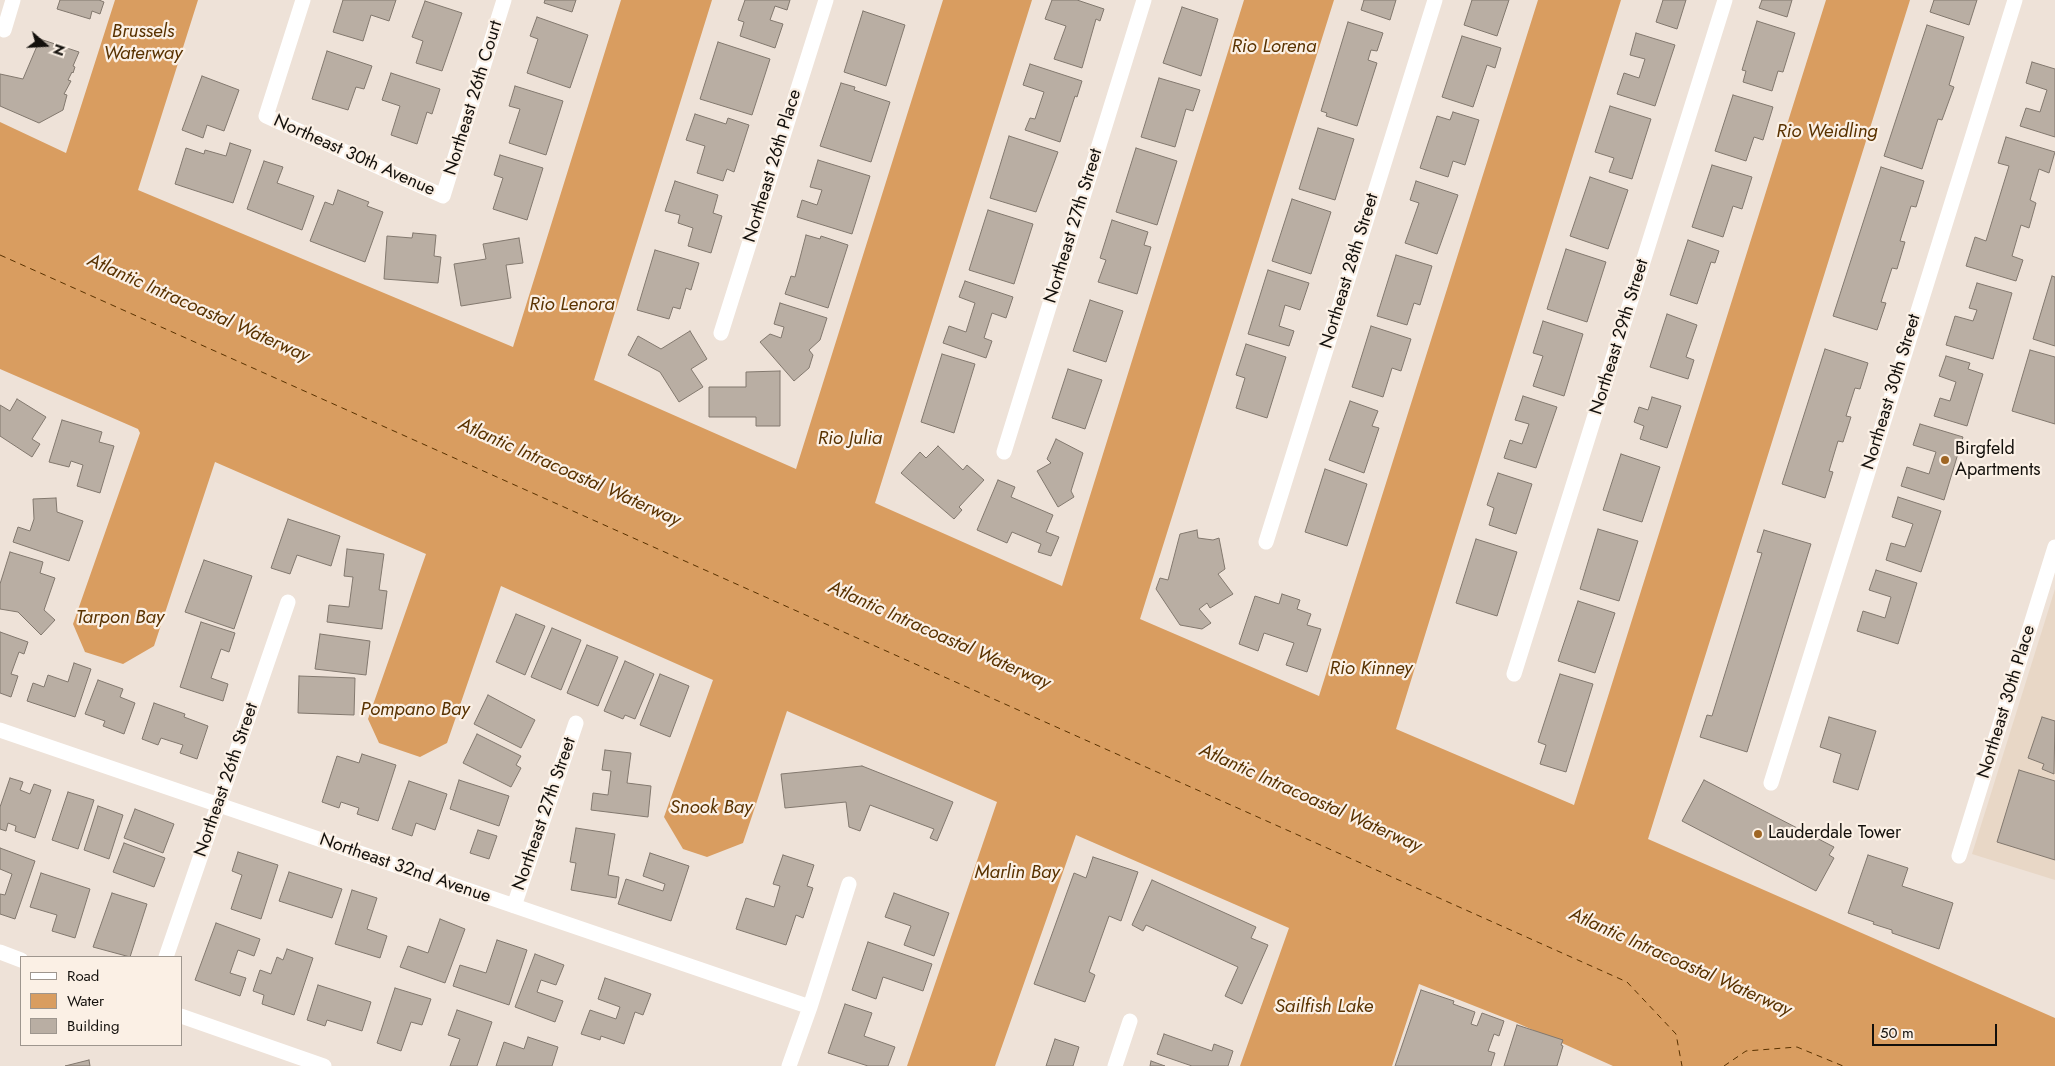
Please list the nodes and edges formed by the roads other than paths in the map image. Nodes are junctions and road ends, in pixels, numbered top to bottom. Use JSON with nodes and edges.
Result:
{"nodes":[{"id":1,"x":13,"y":0,"type":"edge"},
{"id":2,"x":303,"y":0,"type":"edge"},
{"id":3,"x":504,"y":0,"type":"edge"},
{"id":4,"x":826,"y":0,"type":"edge"},
{"id":5,"x":1144,"y":0,"type":"edge"},
{"id":6,"x":1435,"y":0,"type":"edge"},
{"id":7,"x":1725,"y":0,"type":"edge"},
{"id":8,"x":2015,"y":0,"type":"edge"},
{"id":9,"x":4,"y":30,"type":"dead end"},
{"id":10,"x":443,"y":196,"type":"joint"},
{"id":11,"x":721,"y":333,"type":"dead end"},
{"id":12,"x":1004,"y":452,"type":"dead end"},
{"id":13,"x":1266,"y":542,"type":"dead end"},
{"id":14,"x":2055,"y":547,"type":"edge"},
{"id":15,"x":288,"y":602,"type":"dead end"},
{"id":16,"x":1514,"y":674,"type":"dead end"},
{"id":17,"x":576,"y":723,"type":"dead end"},
{"id":18,"x":0,"y":730,"type":"edge"},
{"id":19,"x":1770,"y":783,"type":"dead end"},
{"id":20,"x":219,"y":805,"type":"junction"},
{"id":21,"x":1959,"y":856,"type":"dead end"},
{"id":22,"x":849,"y":884,"type":"dead end"},
{"id":23,"x":514,"y":906,"type":"junction"},
{"id":24,"x":0,"y":952,"type":"edge"},
{"id":25,"x":166,"y":956,"type":"edge"},
{"id":26,"x":20,"y":960,"type":"edge"},
{"id":27,"x":810,"y":1007,"type":"junction"},
{"id":28,"x":182,"y":1016,"type":"edge"},
{"id":29,"x":1130,"y":1021,"type":"dead end"},
{"id":30,"x":324,"y":1066,"type":"edge"},
{"id":31,"x":789,"y":1066,"type":"edge"},
{"id":32,"x":1115,"y":1066,"type":"edge"}],
"edges":[{"from":1,"to":9,"type":"street"},
{"from":2,"to":10,"type":"street","name":"Northeast 30th Avenue"},
{"from":3,"to":10,"type":"street","name":"Northeast 26th Court"},
{"from":4,"to":11,"type":"street","name":"Northeast 26th Place"},
{"from":5,"to":12,"type":"street","name":"Northeast 27th Street"},
{"from":6,"to":13,"type":"street","name":"Northeast 28th Street"},
{"from":7,"to":16,"type":"street","name":"Northeast 29th Street"},
{"from":8,"to":19,"type":"street","name":"Northeast 30th Street"},
{"from":14,"to":21,"type":"street","name":"Northeast 30th Place"},
{"from":15,"to":20,"type":"street","name":"Northeast 26th Street"},
{"from":17,"to":23,"type":"street","name":"Northeast 27th Street"},
{"from":18,"to":20,"type":"street","name":"Northeast 32nd Avenue"},
{"from":20,"to":23,"type":"street","name":"Northeast 32nd Avenue"},
{"from":20,"to":25,"type":"street","name":"Northeast 26th Street"},
{"from":22,"to":27,"type":"street"},
{"from":23,"to":27,"type":"street","name":"Northeast 32nd Avenue"},
{"from":24,"to":26,"type":"street"},
{"from":27,"to":31,"type":"street"},
{"from":28,"to":30,"type":"street"},
{"from":29,"to":32,"type":"street"}]}
